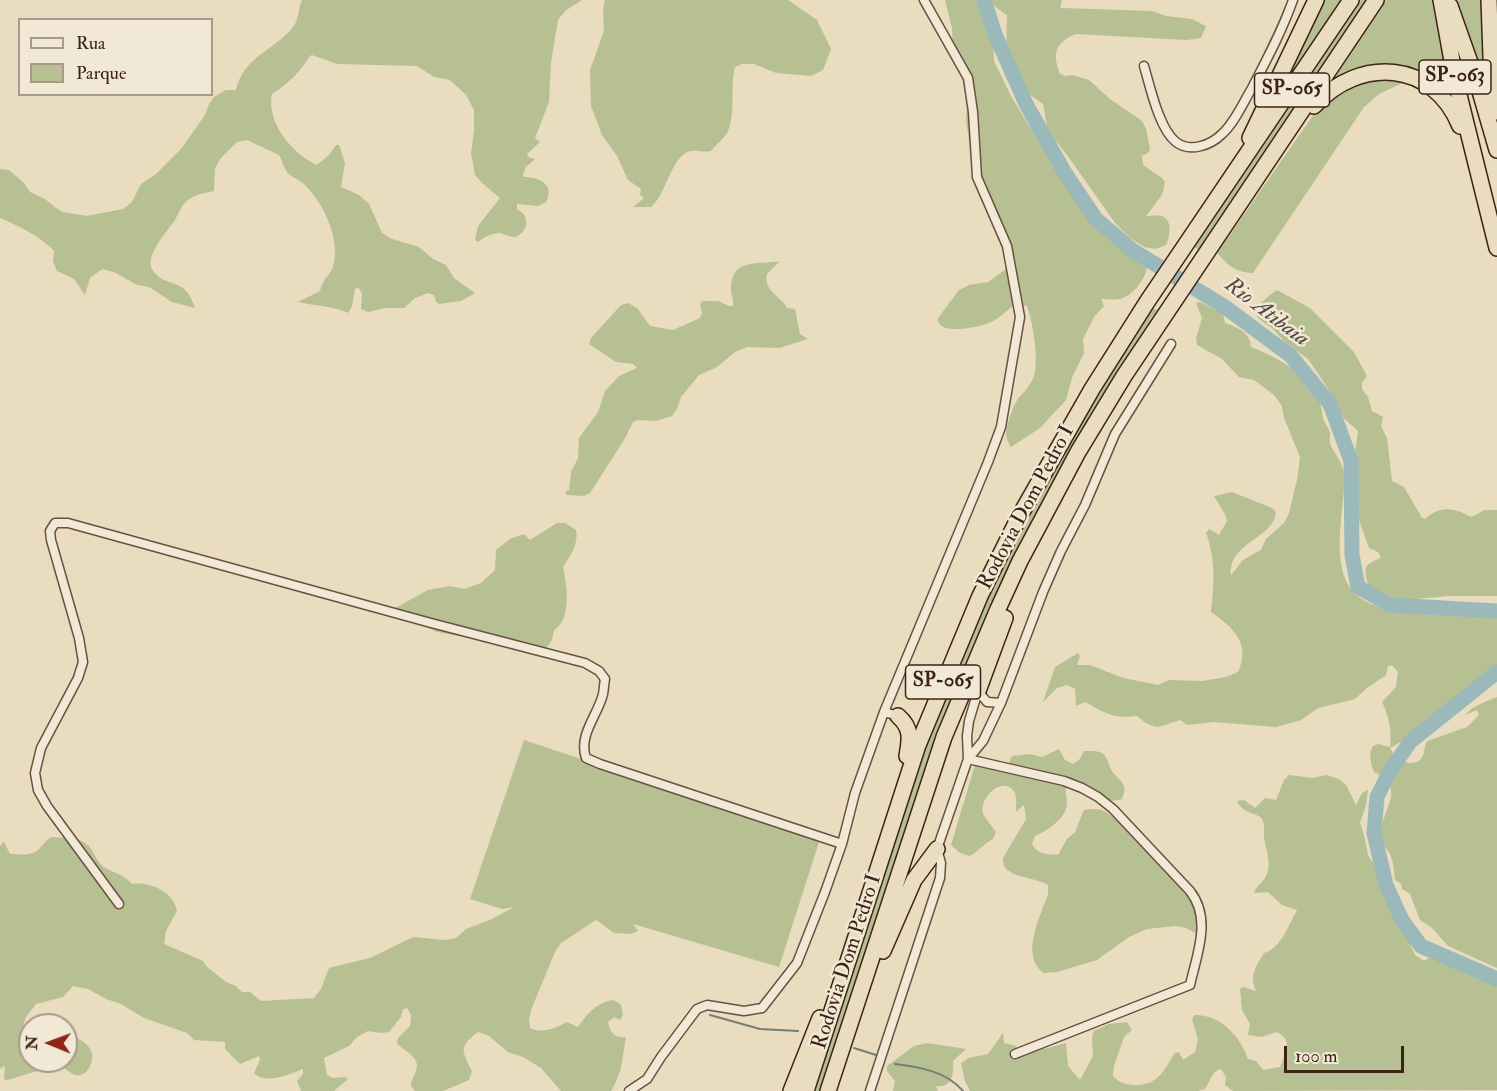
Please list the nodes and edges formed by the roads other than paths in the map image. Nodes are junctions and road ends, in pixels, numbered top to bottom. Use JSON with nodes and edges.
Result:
{"nodes":[{"id":1,"x":924,"y":0,"type":"edge"},
{"id":2,"x":1293,"y":0,"type":"edge"},
{"id":3,"x":1316,"y":0,"type":"edge"},
{"id":4,"x":1351,"y":0,"type":"edge"},
{"id":5,"x":1376,"y":0,"type":"edge"},
{"id":6,"x":1441,"y":0,"type":"edge"},
{"id":7,"x":1448,"y":0,"type":"edge"},
{"id":8,"x":1489,"y":0,"type":"edge"},
{"id":9,"x":1144,"y":66,"type":"dead end"},
{"id":10,"x":1298,"y":119,"type":"junction"},
{"id":11,"x":1497,"y":149,"type":"edge"},
{"id":12,"x":1473,"y":153,"type":"junction"},
{"id":13,"x":1231,"y":180,"type":"junction"},
{"id":14,"x":1497,"y":248,"type":"edge"},
{"id":15,"x":1171,"y":344,"type":"dead end"},
{"id":16,"x":1053,"y":498,"type":"junction"},
{"id":17,"x":946,"y":674,"type":"junction"},
{"id":18,"x":978,"y":691,"type":"junction"},
{"id":19,"x":1001,"y":703,"type":"junction"},
{"id":20,"x":891,"y":714,"type":"junction"},
{"id":21,"x":968,"y":759,"type":"junction"},
{"id":22,"x":900,"y":801,"type":"junction"},
{"id":23,"x":842,"y":844,"type":"junction"},
{"id":24,"x":937,"y":849,"type":"junction"},
{"id":25,"x":119,"y":904,"type":"dead end"},
{"id":26,"x":866,"y":904,"type":"junction"},
{"id":27,"x":840,"y":1053,"type":"junction"},
{"id":28,"x":1015,"y":1054,"type":"dead end"},
{"id":29,"x":628,"y":1091,"type":"edge"},
{"id":30,"x":790,"y":1091,"type":"edge"},
{"id":31,"x":806,"y":1091,"type":"edge"},
{"id":32,"x":828,"y":1091,"type":"edge"},
{"id":33,"x":870,"y":1091,"type":"edge"}],
"edges":[{"from":1,"to":20,"type":"street"},
{"from":2,"to":9,"type":"street"},
{"from":3,"to":13,"type":"highway"},
{"from":4,"to":13,"type":"highway","name":"Rodovia Dom Pedro I","number":"SP-065"},
{"from":5,"to":10,"type":"highway","name":"Rodovia Dom Pedro I","number":"SP-065"},
{"from":6,"to":12,"type":"highway","number":"SP-063"},
{"from":7,"to":11,"type":"highway","number":"SP-063"},
{"from":8,"to":11,"type":"highway"},
{"from":10,"to":12,"type":"highway"},
{"from":10,"to":16,"type":"highway","name":"Rodovia Dom Pedro I","number":"SP-065"},
{"from":12,"to":14,"type":"highway","number":"SP-063"},
{"from":13,"to":17,"type":"highway","name":"Rodovia Dom Pedro I","number":"SP-065"},
{"from":15,"to":19,"type":"street"},
{"from":16,"to":18,"type":"highway"},
{"from":16,"to":27,"type":"highway","name":"Rodovia Dom Pedro I","number":"SP-065"},
{"from":17,"to":20,"type":"highway"},
{"from":17,"to":22,"type":"highway","name":"Rodovia Dom Pedro I","number":"SP-065"},
{"from":18,"to":19,"type":"street"},
{"from":18,"to":21,"type":"street"},
{"from":19,"to":21,"type":"street"},
{"from":20,"to":22,"type":"highway"},
{"from":20,"to":23,"type":"street"},
{"from":21,"to":24,"type":"street"},
{"from":21,"to":28,"type":"street"},
{"from":22,"to":26,"type":"highway","name":"Rodovia Dom Pedro I","number":"SP-065"},
{"from":23,"to":25,"type":"street"},
{"from":23,"to":29,"type":"street"},
{"from":24,"to":27,"type":"highway"},
{"from":24,"to":33,"type":"street"},
{"from":26,"to":30,"type":"highway"},
{"from":26,"to":31,"type":"highway","name":"Rodovia Dom Pedro I","number":"SP-065"},
{"from":27,"to":32,"type":"highway","name":"Rodovia Dom Pedro I","number":"SP-065"}]}
